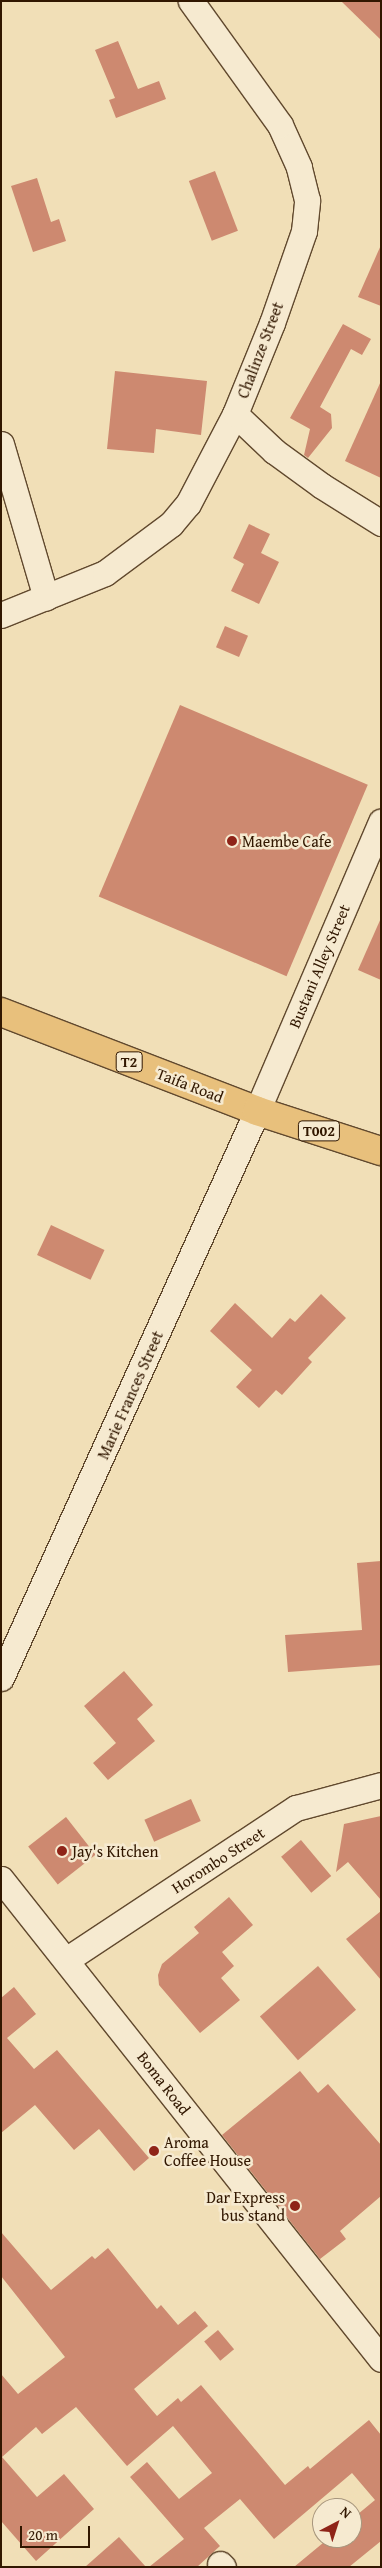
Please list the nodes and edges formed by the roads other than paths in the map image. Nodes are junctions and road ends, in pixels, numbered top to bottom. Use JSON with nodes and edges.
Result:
{"nodes":[{"id":1,"x":191,"y":1,"type":"edge"},
{"id":2,"x":236,"y":414,"type":"junction"},
{"id":3,"x":1,"y":444,"type":"edge"},
{"id":4,"x":381,"y":523,"type":"edge"},
{"id":5,"x":46,"y":598,"type":"junction"},
{"id":6,"x":1,"y":615,"type":"edge"},
{"id":7,"x":381,"y":821,"type":"edge"},
{"id":8,"x":372,"y":863,"type":"edge"},
{"id":9,"x":1,"y":1012,"type":"edge"},
{"id":10,"x":257,"y":1111,"type":"junction"},
{"id":11,"x":381,"y":1151,"type":"edge"},
{"id":12,"x":1,"y":1678,"type":"edge"},
{"id":13,"x":381,"y":1785,"type":"edge"},
{"id":14,"x":1,"y":1879,"type":"edge"},
{"id":15,"x":66,"y":1960,"type":"junction"},
{"id":16,"x":377,"y":2349,"type":"edge"}],
"edges":[{"from":1,"to":2,"type":"street","name":"Chalinze Street"},
{"from":2,"to":4,"type":"street"},
{"from":2,"to":5,"type":"street","name":"Chalinze Street"},
{"from":3,"to":5,"type":"street"},
{"from":5,"to":6,"type":"street","name":"Chalinze Street"},
{"from":7,"to":8,"type":"street","name":"Bustani Alley Street"},
{"from":8,"to":10,"type":"street","name":"Bustani Alley Street"},
{"from":9,"to":10,"type":"highway","name":"Taifa Road","number":"T2"},
{"from":10,"to":11,"type":"highway","name":"Taifa Road","number":"T002"},
{"from":10,"to":12,"type":"street","name":"Marie Frances Street"},
{"from":13,"to":15,"type":"street","name":"Horombo Street"},
{"from":14,"to":15,"type":"street","name":"Boma Road"},
{"from":15,"to":16,"type":"street","name":"Boma Road"}]}
